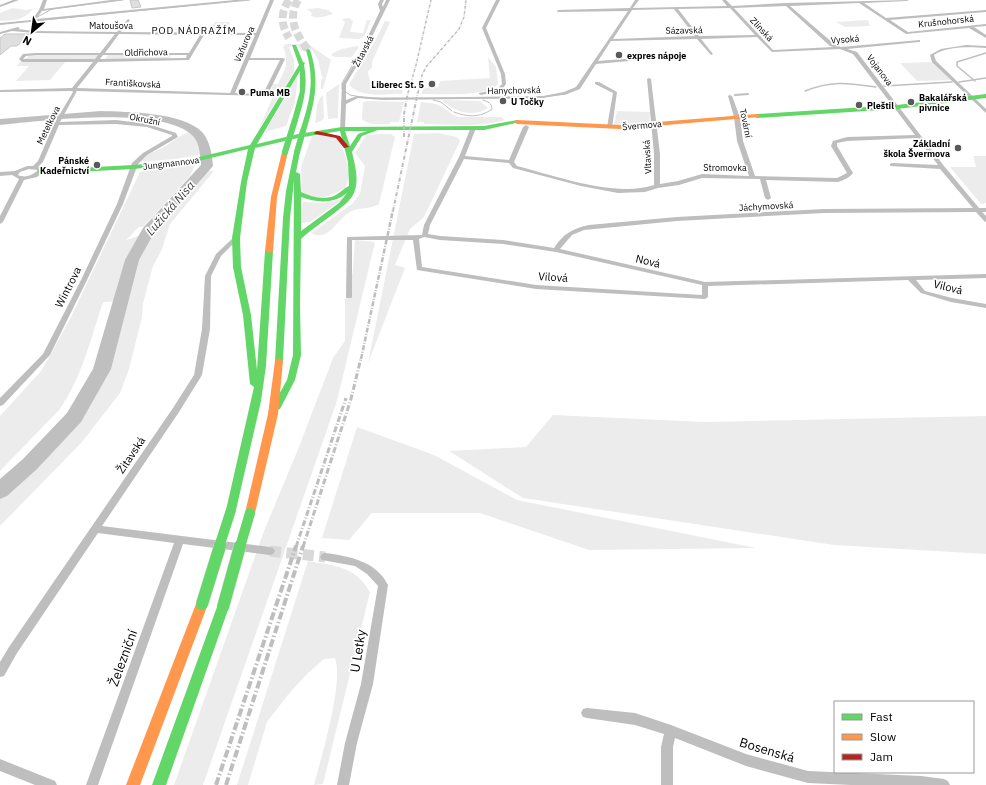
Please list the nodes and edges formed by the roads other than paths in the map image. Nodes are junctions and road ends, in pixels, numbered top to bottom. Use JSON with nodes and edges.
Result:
{"nodes":[{"id":1,"x":17,"y":0,"type":"edge"},
{"id":2,"x":45,"y":0,"type":"edge"},
{"id":3,"x":120,"y":0,"type":"edge"},
{"id":4,"x":247,"y":0,"type":"edge"},
{"id":5,"x":272,"y":0,"type":"edge"},
{"id":6,"x":382,"y":0,"type":"edge"},
{"id":7,"x":388,"y":0,"type":"edge"},
{"id":8,"x":498,"y":0,"type":"edge"},
{"id":9,"x":636,"y":0,"type":"edge"},
{"id":10,"x":724,"y":0,"type":"edge"},
{"id":11,"x":781,"y":0,"type":"edge"},
{"id":12,"x":907,"y":0,"type":"edge"},
{"id":13,"x":860,"y":2,"type":"junction"},
{"id":14,"x":787,"y":5,"type":"junction"},
{"id":15,"x":0,"y":6,"type":"edge"},
{"id":16,"x":731,"y":7,"type":"junction"},
{"id":17,"x":676,"y":9,"type":"junction"},
{"id":18,"x":41,"y":10,"type":"junction"},
{"id":19,"x":630,"y":10,"type":"junction"},
{"id":20,"x":382,"y":11,"type":"junction"},
{"id":21,"x":558,"y":11,"type":"dead end"},
{"id":22,"x":986,"y":11,"type":"edge"},
{"id":23,"x":966,"y":13,"type":"junction"},
{"id":24,"x":972,"y":17,"type":"dead end"},
{"id":25,"x":885,"y":19,"type":"junction"},
{"id":26,"x":128,"y":20,"type":"dead end"},
{"id":27,"x":979,"y":20,"type":"dead end"},
{"id":28,"x":33,"y":21,"type":"junction"},
{"id":29,"x":26,"y":22,"type":"junction"},
{"id":30,"x":0,"y":24,"type":"edge"},
{"id":31,"x":986,"y":25,"type":"edge"},
{"id":32,"x":970,"y":27,"type":"junction"},
{"id":33,"x":13,"y":30,"type":"junction"},
{"id":34,"x":0,"y":33,"type":"edge"},
{"id":35,"x":118,"y":33,"type":"junction"},
{"id":36,"x":203,"y":33,"type":"junction"},
{"id":37,"x":257,"y":34,"type":"junction"},
{"id":38,"x":758,"y":36,"type":"junction"},
{"id":39,"x":986,"y":37,"type":"edge"},
{"id":40,"x":699,"y":38,"type":"junction"},
{"id":41,"x":610,"y":40,"type":"junction"},
{"id":42,"x":919,"y":41,"type":"dead end"},
{"id":43,"x":294,"y":46,"type":"tunnel mouth"},
{"id":44,"x":986,"y":47,"type":"edge"},
{"id":45,"x":843,"y":48,"type":"junction"},
{"id":46,"x":308,"y":50,"type":"tunnel mouth"},
{"id":47,"x":772,"y":51,"type":"joint"},
{"id":48,"x":103,"y":54,"type":"junction"},
{"id":49,"x":190,"y":54,"type":"junction"},
{"id":50,"x":711,"y":54,"type":"dead end"},
{"id":51,"x":674,"y":56,"type":"dead end"},
{"id":52,"x":247,"y":59,"type":"junction"},
{"id":53,"x":98,"y":60,"type":"junction"},
{"id":54,"x":303,"y":63,"type":"junction"},
{"id":55,"x":594,"y":63,"type":"junction"},
{"id":56,"x":649,"y":79,"type":"dead end"},
{"id":57,"x":597,"y":83,"type":"dead end"},
{"id":58,"x":74,"y":90,"type":"junction"},
{"id":59,"x":0,"y":91,"type":"edge"},
{"id":60,"x":343,"y":91,"type":"junction"},
{"id":61,"x":232,"y":94,"type":"junction"},
{"id":62,"x":730,"y":96,"type":"dead end"},
{"id":63,"x":986,"y":96,"type":"edge"},
{"id":64,"x":357,"y":97,"type":"junction"},
{"id":65,"x":973,"y":97,"type":"junction"},
{"id":66,"x":437,"y":98,"type":"junction"},
{"id":67,"x":344,"y":103,"type":"junction"},
{"id":68,"x":896,"y":108,"type":"junction"},
{"id":69,"x":986,"y":112,"type":"edge"},
{"id":70,"x":737,"y":117,"type":"junction"},
{"id":71,"x":58,"y":122,"type":"junction"},
{"id":72,"x":653,"y":124,"type":"junction"},
{"id":73,"x":526,"y":126,"type":"dead end"},
{"id":74,"x":610,"y":127,"type":"junction"},
{"id":75,"x":380,"y":128,"type":"junction"},
{"id":76,"x":473,"y":128,"type":"junction"},
{"id":77,"x":342,"y":129,"type":"junction"},
{"id":78,"x":317,"y":132,"type":"junction"},
{"id":79,"x":298,"y":136,"type":"joint"},
{"id":80,"x":919,"y":136,"type":"junction"},
{"id":81,"x":252,"y":148,"type":"junction"},
{"id":82,"x":349,"y":152,"type":"junction"},
{"id":83,"x":296,"y":156,"type":"junction"},
{"id":84,"x":462,"y":156,"type":"junction"},
{"id":85,"x":511,"y":162,"type":"junction"},
{"id":86,"x":892,"y":165,"type":"dead end"},
{"id":87,"x":133,"y":167,"type":"junction"},
{"id":88,"x":942,"y":167,"type":"junction"},
{"id":89,"x":38,"y":170,"type":"junction"},
{"id":90,"x":16,"y":173,"type":"junction"},
{"id":91,"x":0,"y":174,"type":"edge"},
{"id":92,"x":752,"y":176,"type":"junction"},
{"id":93,"x":762,"y":177,"type":"junction"},
{"id":94,"x":22,"y":178,"type":"junction"},
{"id":95,"x":353,"y":180,"type":"junction"},
{"id":96,"x":657,"y":186,"type":"junction"},
{"id":97,"x":299,"y":194,"type":"junction"},
{"id":98,"x":768,"y":198,"type":"dead end"},
{"id":99,"x":976,"y":210,"type":"junction"},
{"id":100,"x":986,"y":210,"type":"edge"},
{"id":101,"x":986,"y":220,"type":"edge"},
{"id":102,"x":0,"y":222,"type":"edge"},
{"id":103,"x":426,"y":235,"type":"junction"},
{"id":104,"x":236,"y":238,"type":"junction"},
{"id":105,"x":298,"y":238,"type":"junction"},
{"id":106,"x":416,"y":238,"type":"junction"},
{"id":107,"x":556,"y":250,"type":"junction"},
{"id":108,"x":986,"y":276,"type":"edge"},
{"id":109,"x":910,"y":278,"type":"junction"},
{"id":110,"x":705,"y":284,"type":"junction"},
{"id":111,"x":349,"y":297,"type":"dead end"},
{"id":112,"x":986,"y":306,"type":"edge"},
{"id":113,"x":256,"y":401,"type":"junction"},
{"id":114,"x":0,"y":403,"type":"edge"},
{"id":115,"x":273,"y":414,"type":"junction"},
{"id":116,"x":95,"y":530,"type":"junction"},
{"id":117,"x":180,"y":540,"type":"junction"},
{"id":118,"x":270,"y":551,"type":"tunnel mouth"},
{"id":119,"x":326,"y":557,"type":"tunnel mouth"},
{"id":120,"x":0,"y":672,"type":"edge"},
{"id":121,"x":587,"y":713,"type":"dead end"},
{"id":122,"x":671,"y":731,"type":"junction"},
{"id":123,"x":0,"y":765,"type":"edge"},
{"id":124,"x":809,"y":781,"type":"edge"},
{"id":125,"x":50,"y":785,"type":"edge"},
{"id":126,"x":92,"y":785,"type":"edge"},
{"id":127,"x":133,"y":785,"type":"edge"},
{"id":128,"x":159,"y":785,"type":"edge"},
{"id":129,"x":343,"y":785,"type":"edge"},
{"id":130,"x":667,"y":785,"type":"edge"},
{"id":131,"x":944,"y":785,"type":"edge"}],
"edges":[{"from":1,"to":15,"type":"street"},
{"from":2,"to":18,"type":"street"},
{"from":3,"to":18,"type":"street"},
{"from":4,"to":28,"type":"street"},
{"from":5,"to":37,"type":"street","name":"Vaňurova"},
{"from":6,"to":20,"type":"street","name":"Žitavská"},
{"from":7,"to":20,"type":"street","name":"Žitavská"},
{"from":8,"to":66,"type":"street"},
{"from":9,"to":19,"type":"street","name":"Hanychovská"},
{"from":10,"to":16,"type":"street","name":"Zlínská"},
{"from":11,"to":14,"type":"street","name":"Vojanova"},
{"from":12,"to":13,"type":"street"},
{"from":13,"to":14,"type":"street"},
{"from":13,"to":25,"type":"street"},
{"from":14,"to":16,"type":"street"},
{"from":14,"to":45,"type":"street","name":"Vojanova"},
{"from":16,"to":17,"type":"street"},
{"from":16,"to":38,"type":"street","name":"Zlínská"},
{"from":17,"to":19,"type":"street"},
{"from":17,"to":40,"type":"street"},
{"from":18,"to":28,"type":"street"},
{"from":19,"to":21,"type":"street"},
{"from":19,"to":41,"type":"street","name":"Hanychovská"},
{"from":20,"to":60,"type":"street","name":"Žitavská"},
{"from":22,"to":23,"type":"street"},
{"from":23,"to":24,"type":"street","name":"Krušnohorská"},
{"from":23,"to":25,"type":"street"},
{"from":25,"to":32,"type":"street","name":"Krušnohorská"},
{"from":26,"to":35,"type":"street"},
{"from":27,"to":31,"type":"street","name":"Krušnohorská"},
{"from":28,"to":29,"type":"street"},
{"from":29,"to":30,"type":"street"},
{"from":29,"to":33,"type":"street"},
{"from":31,"to":32,"type":"street","name":"Krušnohorská"},
{"from":32,"to":39,"type":"street"},
{"from":33,"to":34,"type":"street"},
{"from":33,"to":35,"type":"street","name":"Matoušova"},
{"from":35,"to":36,"type":"street","name":"Matoušova"},
{"from":35,"to":48,"type":"street"},
{"from":36,"to":37,"type":"street","name":"Matoušova"},
{"from":36,"to":49,"type":"street"},
{"from":37,"to":52,"type":"street","name":"Vaňurova"},
{"from":38,"to":40,"type":"street","name":"Sázavská"},
{"from":38,"to":47,"type":"street","name":"Zlínská"},
{"from":40,"to":41,"type":"street","name":"Sázavská"},
{"from":40,"to":50,"type":"street"},
{"from":41,"to":55,"type":"street","name":"Hanychovská"},
{"from":42,"to":45,"type":"street","name":"Vysoká"},
{"from":43,"to":54,"type":"main road"},
{"from":44,"to":65,"type":"street"},
{"from":45,"to":47,"type":"street","name":"Vysoká"},
{"from":45,"to":68,"type":"street","name":"Vojanova"},
{"from":46,"to":83,"type":"main road","bridge":true},
{"from":48,"to":49,"type":"street","name":"Oldřichova"},
{"from":48,"to":53,"type":"street"},
{"from":48,"to":53,"type":"street","name":"Oldřichova"},
{"from":49,"to":53,"type":"street","name":"Oldřichova"},
{"from":51,"to":55,"type":"street"},
{"from":52,"to":61,"type":"street","name":"Vaňurova"},
{"from":52,"to":61,"type":"street","name":"Františkovská"},
{"from":53,"to":58,"type":"street"},
{"from":54,"to":81,"type":"main road"},
{"from":54,"to":113,"type":"main road","bridge":true},
{"from":55,"to":66,"type":"street","name":"Hanychovská"},
{"from":56,"to":72,"type":"street","name":"Vltavská"},
{"from":57,"to":74,"type":"street"},
{"from":58,"to":59,"type":"street","name":"Františkovská"},
{"from":58,"to":61,"type":"street","name":"Františkovská"},
{"from":58,"to":71,"type":"street","name":"Metelkova"},
{"from":60,"to":64,"type":"street"},
{"from":60,"to":67,"type":"street","name":"Žitavská"},
{"from":62,"to":70,"type":"street","name":"Tovární"},
{"from":63,"to":65,"type":"main road","name":"Švermova"},
{"from":64,"to":66,"type":"street","name":"Hanychovská"},
{"from":64,"to":67,"type":"street","name":"Hanychovská"},
{"from":65,"to":68,"type":"main road","name":"Švermova"},
{"from":65,"to":69,"type":"street"},
{"from":67,"to":77,"type":"street","name":"Žitavská"},
{"from":68,"to":70,"type":"main road","name":"Švermova"},
{"from":68,"to":80,"type":"street","name":"Vojanova"},
{"from":70,"to":72,"type":"main road","name":"Švermova"},
{"from":70,"to":92,"type":"street","name":"Tovární"},
{"from":71,"to":87,"type":"street","name":"Okružní"},
{"from":71,"to":89,"type":"street","name":"Metelkova"},
{"from":72,"to":74,"type":"main road","name":"Švermova"},
{"from":72,"to":96,"type":"street","name":"Vltavská"},
{"from":73,"to":85,"type":"street"},
{"from":74,"to":76,"type":"main road","name":"Švermova"},
{"from":75,"to":76,"type":"main road","name":"Švermova"},
{"from":75,"to":77,"type":"main road","name":"Švermova"},
{"from":75,"to":82,"type":"main road"},
{"from":76,"to":84,"type":"street"},
{"from":77,"to":78,"type":"main road","name":"Švermova"},
{"from":77,"to":82,"type":"main road"},
{"from":78,"to":79,"type":"main road","name":"Švermova"},
{"from":78,"to":82,"type":"main road"},
{"from":79,"to":81,"type":"main road","name":"Jungmannova"},
{"from":80,"to":88,"type":"street","name":"Vojanova"},
{"from":80,"to":93,"type":"street","name":"Stromovka"},
{"from":81,"to":87,"type":"main road","name":"Jungmannova"},
{"from":81,"to":104,"type":"main road"},
{"from":82,"to":95,"type":"main road"},
{"from":83,"to":97,"type":"main road"},
{"from":83,"to":115,"type":"main road"},
{"from":84,"to":85,"type":"street","name":"Stromovka"},
{"from":84,"to":103,"type":"street"},
{"from":85,"to":96,"type":"street","name":"Stromovka"},
{"from":86,"to":88,"type":"street"},
{"from":87,"to":89,"type":"main road","name":"Jungmannova"},
{"from":87,"to":114,"type":"street","name":"Wintrova"},
{"from":88,"to":99,"type":"street","name":"Vojanova"},
{"from":89,"to":90,"type":"street","name":"Jungmannova"},
{"from":89,"to":94,"type":"street","name":"Jungmannova"},
{"from":90,"to":91,"type":"street","name":"Jungmannova"},
{"from":90,"to":94,"type":"street"},
{"from":92,"to":93,"type":"street","name":"Stromovka"},
{"from":92,"to":96,"type":"street","name":"Stromovka"},
{"from":93,"to":98,"type":"street"},
{"from":94,"to":102,"type":"street"},
{"from":95,"to":97,"type":"main road"},
{"from":95,"to":105,"type":"main road"},
{"from":97,"to":105,"type":"main road"},
{"from":99,"to":100,"type":"street","name":"Jáchymovská"},
{"from":99,"to":101,"type":"street","name":"Vojanova"},
{"from":99,"to":107,"type":"street","name":"Jáchymovská"},
{"from":103,"to":106,"type":"street"},
{"from":103,"to":107,"type":"street","name":"Nová"},
{"from":104,"to":113,"type":"main road"},
{"from":104,"to":116,"type":"street","name":"Žitavská"},
{"from":105,"to":115,"type":"main road"},
{"from":106,"to":110,"type":"street","name":"Vilová"},
{"from":106,"to":111,"type":"street"},
{"from":107,"to":110,"type":"street","name":"Nová"},
{"from":108,"to":109,"type":"street","name":"Nová"},
{"from":109,"to":110,"type":"street","name":"Nová"},
{"from":109,"to":112,"type":"street","name":"Vilová"},
{"from":113,"to":127,"type":"main road","bridge":true},
{"from":115,"to":128,"type":"main road","bridge":true},
{"from":116,"to":117,"type":"street"},
{"from":116,"to":120,"type":"street","name":"Žitavská"},
{"from":117,"to":118,"type":"street"},
{"from":117,"to":126,"type":"street","name":"Železniční"},
{"from":119,"to":129,"type":"street","name":"U Letky"},
{"from":121,"to":122,"type":"street","name":"Bosenská"},
{"from":122,"to":124,"type":"street","name":"Bosenská"},
{"from":122,"to":130,"type":"street"},
{"from":123,"to":125,"type":"street"},
{"from":124,"to":131,"type":"street","name":"Bosenská"}]}
